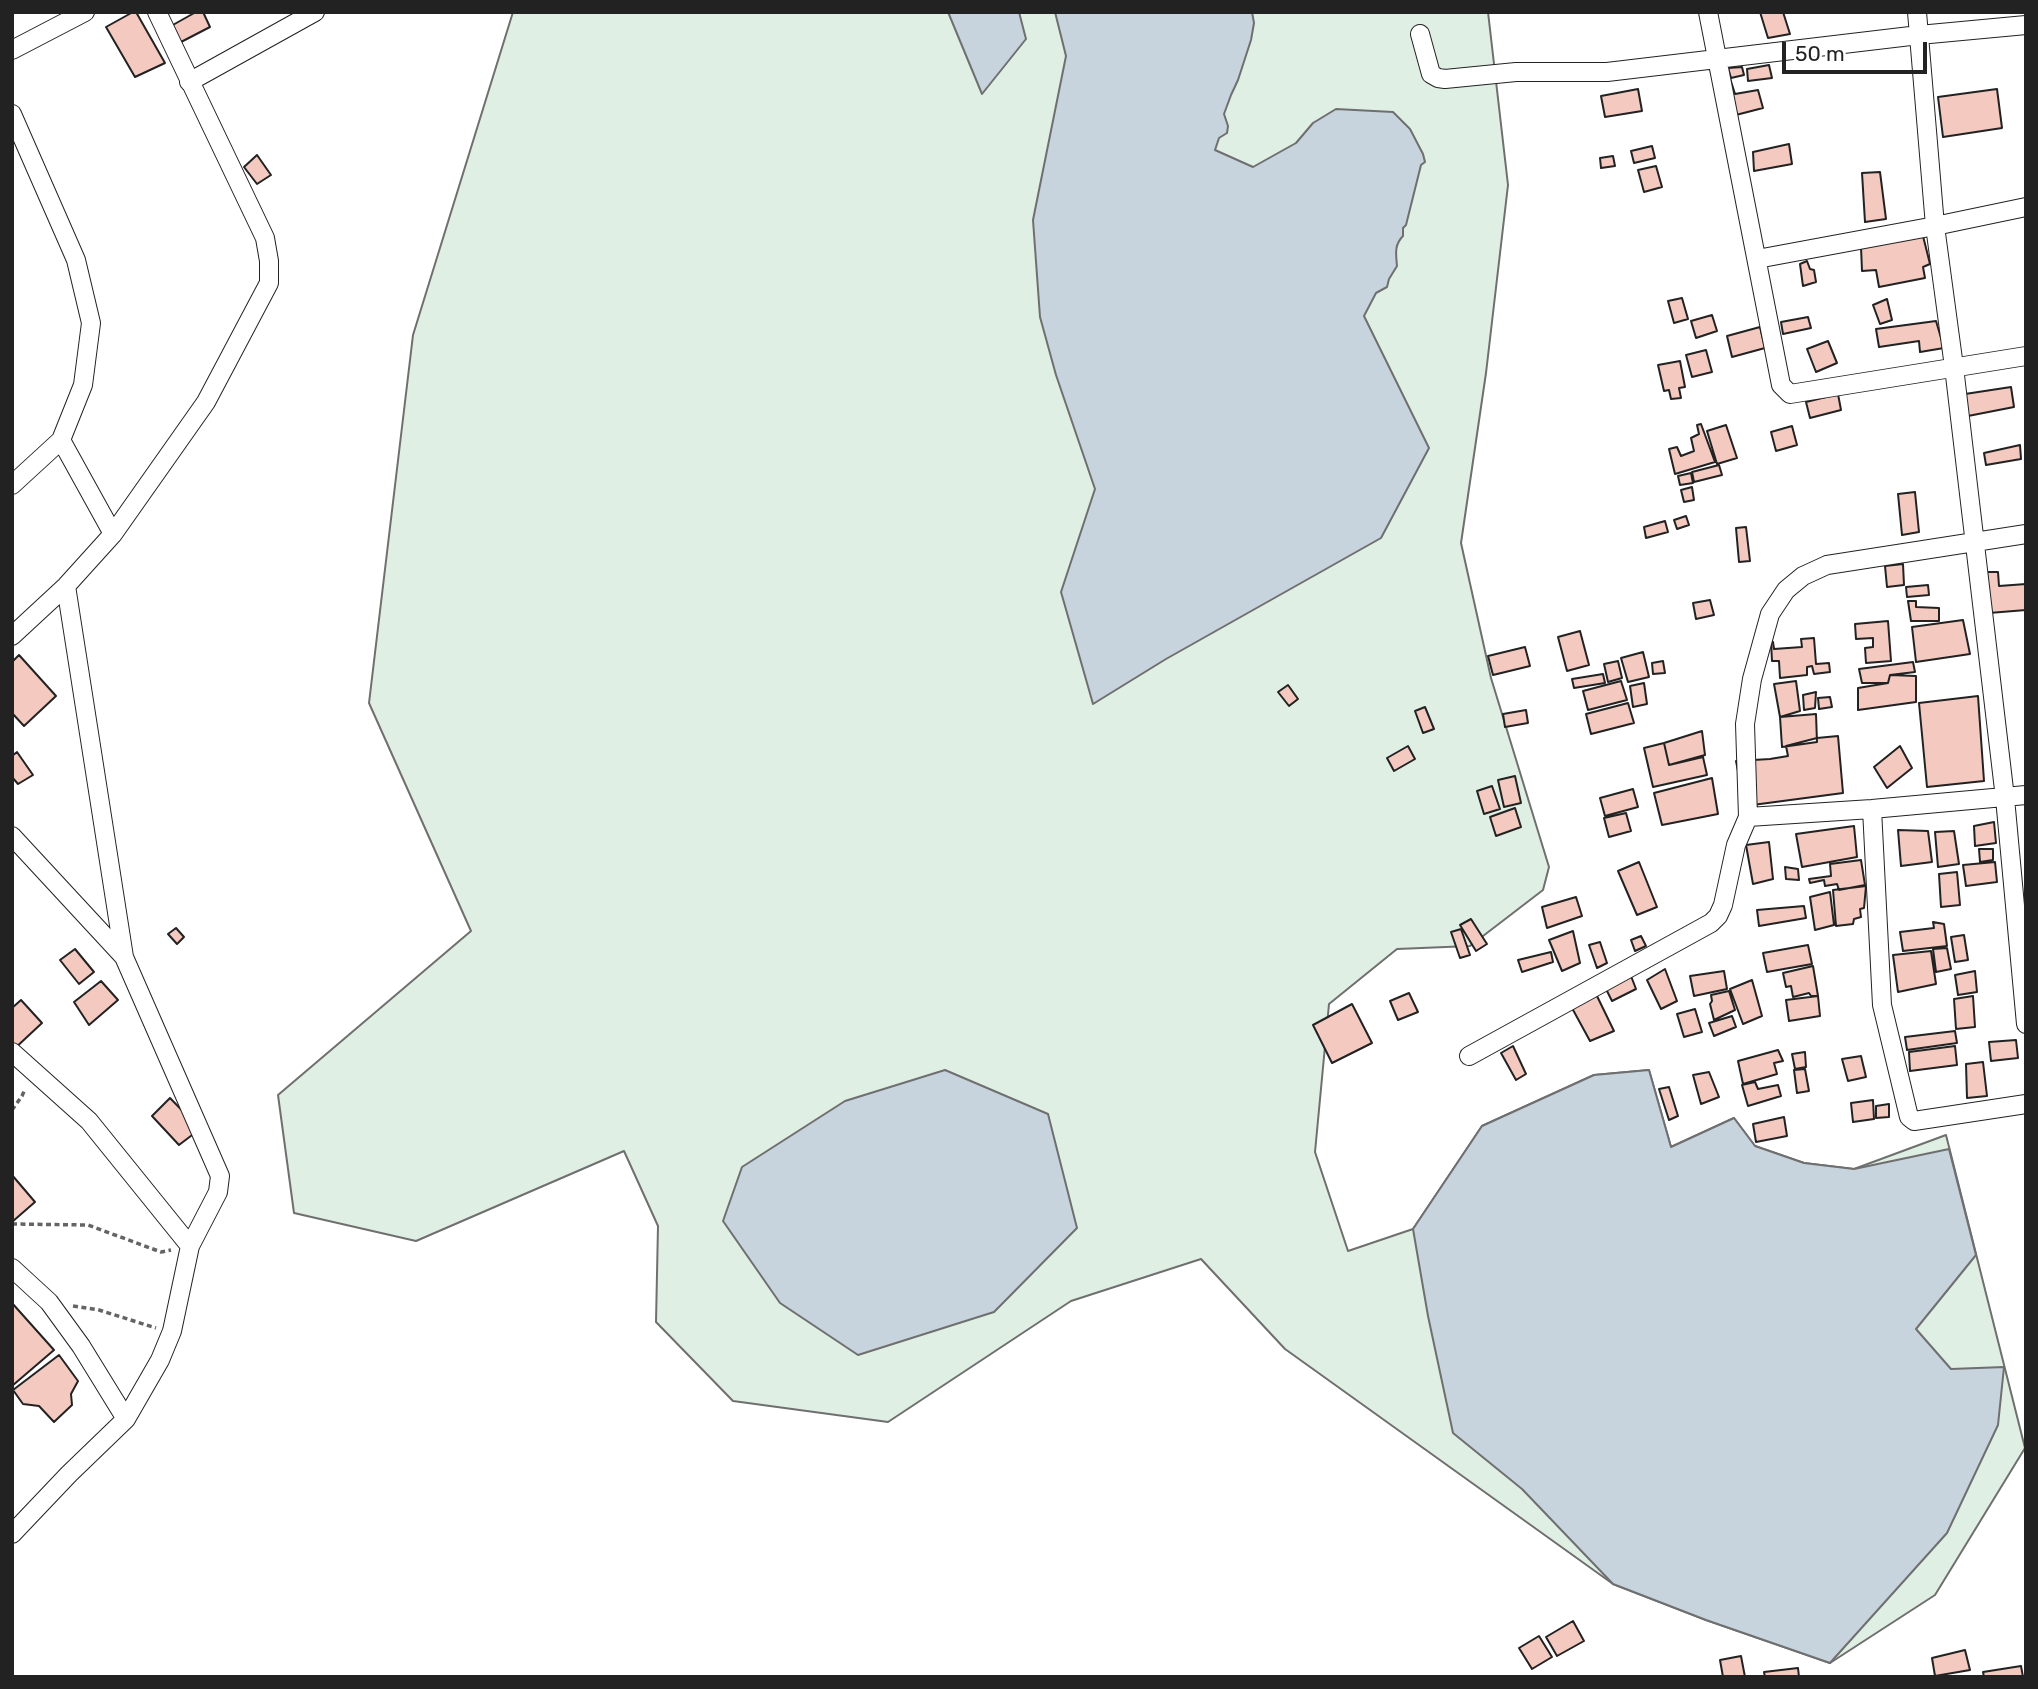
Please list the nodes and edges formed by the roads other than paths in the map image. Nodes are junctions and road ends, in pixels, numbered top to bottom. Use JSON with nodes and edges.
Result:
{"nodes":[{"id":1,"x":85,"y":12,"type":"edge"},
{"id":2,"x":157,"y":12,"type":"edge"},
{"id":3,"x":315,"y":12,"type":"edge"},
{"id":4,"x":1708,"y":12,"type":"edge"},
{"id":5,"x":1917,"y":12,"type":"edge"},
{"id":6,"x":2026,"y":25,"type":"edge"},
{"id":7,"x":1420,"y":34,"type":"dead end"},
{"id":8,"x":1919,"y":35,"type":"junction"},
{"id":9,"x":12,"y":50,"type":"edge"},
{"id":10,"x":1718,"y":60,"type":"junction"},
{"id":11,"x":189,"y":82,"type":"junction"},
{"id":12,"x":12,"y":114,"type":"edge"},
{"id":13,"x":2026,"y":207,"type":"edge"},
{"id":14,"x":1935,"y":226,"type":"junction"},
{"id":15,"x":1758,"y":259,"type":"junction"},
{"id":16,"x":2026,"y":356,"type":"edge"},
{"id":17,"x":1954,"y":367,"type":"junction"},
{"id":18,"x":61,"y":440,"type":"junction"},
{"id":19,"x":12,"y":485,"type":"edge"},
{"id":20,"x":113,"y":534,"type":"junction"},
{"id":21,"x":2026,"y":534,"type":"edge"},
{"id":22,"x":1975,"y":541,"type":"junction"},
{"id":23,"x":66,"y":586,"type":"junction"},
{"id":24,"x":12,"y":636,"type":"edge"},
{"id":25,"x":2026,"y":795,"type":"edge"},
{"id":26,"x":2005,"y":798,"type":"junction"},
{"id":27,"x":1872,"y":809,"type":"junction"},
{"id":28,"x":1748,"y":817,"type":"junction"},
{"id":29,"x":12,"y":836,"type":"edge"},
{"id":30,"x":124,"y":957,"type":"junction"},
{"id":31,"x":2026,"y":1024,"type":"edge"},
{"id":32,"x":12,"y":1052,"type":"edge"},
{"id":33,"x":1469,"y":1056,"type":"dead end"},
{"id":34,"x":2026,"y":1104,"type":"edge"},
{"id":35,"x":190,"y":1246,"type":"junction"},
{"id":36,"x":12,"y":1268,"type":"edge"},
{"id":37,"x":126,"y":1419,"type":"junction"},
{"id":38,"x":14,"y":1526,"type":"edge"}],
"edges":[{"from":1,"to":9,"type":"street"},
{"from":2,"to":11,"type":"street"},
{"from":3,"to":11,"type":"street"},
{"from":4,"to":10,"type":"street"},
{"from":5,"to":8,"type":"street"},
{"from":6,"to":8,"type":"street"},
{"from":7,"to":10,"type":"street"},
{"from":8,"to":10,"type":"street"},
{"from":8,"to":14,"type":"street"},
{"from":10,"to":15,"type":"street"},
{"from":11,"to":20,"type":"street"},
{"from":12,"to":18,"type":"street"},
{"from":13,"to":14,"type":"street"},
{"from":14,"to":15,"type":"street"},
{"from":14,"to":17,"type":"street"},
{"from":15,"to":17,"type":"street"},
{"from":16,"to":17,"type":"street"},
{"from":17,"to":22,"type":"street"},
{"from":18,"to":19,"type":"street"},
{"from":18,"to":20,"type":"street"},
{"from":20,"to":23,"type":"street"},
{"from":21,"to":22,"type":"street"},
{"from":22,"to":26,"type":"street"},
{"from":22,"to":28,"type":"street"},
{"from":23,"to":24,"type":"street"},
{"from":23,"to":30,"type":"street"},
{"from":25,"to":26,"type":"street"},
{"from":26,"to":27,"type":"street"},
{"from":26,"to":31,"type":"street"},
{"from":27,"to":28,"type":"street"},
{"from":27,"to":34,"type":"street"},
{"from":28,"to":33,"type":"street"},
{"from":29,"to":30,"type":"street"},
{"from":30,"to":35,"type":"street"},
{"from":32,"to":35,"type":"street"},
{"from":35,"to":37,"type":"street"},
{"from":36,"to":37,"type":"street"},
{"from":37,"to":38,"type":"street"}]}
